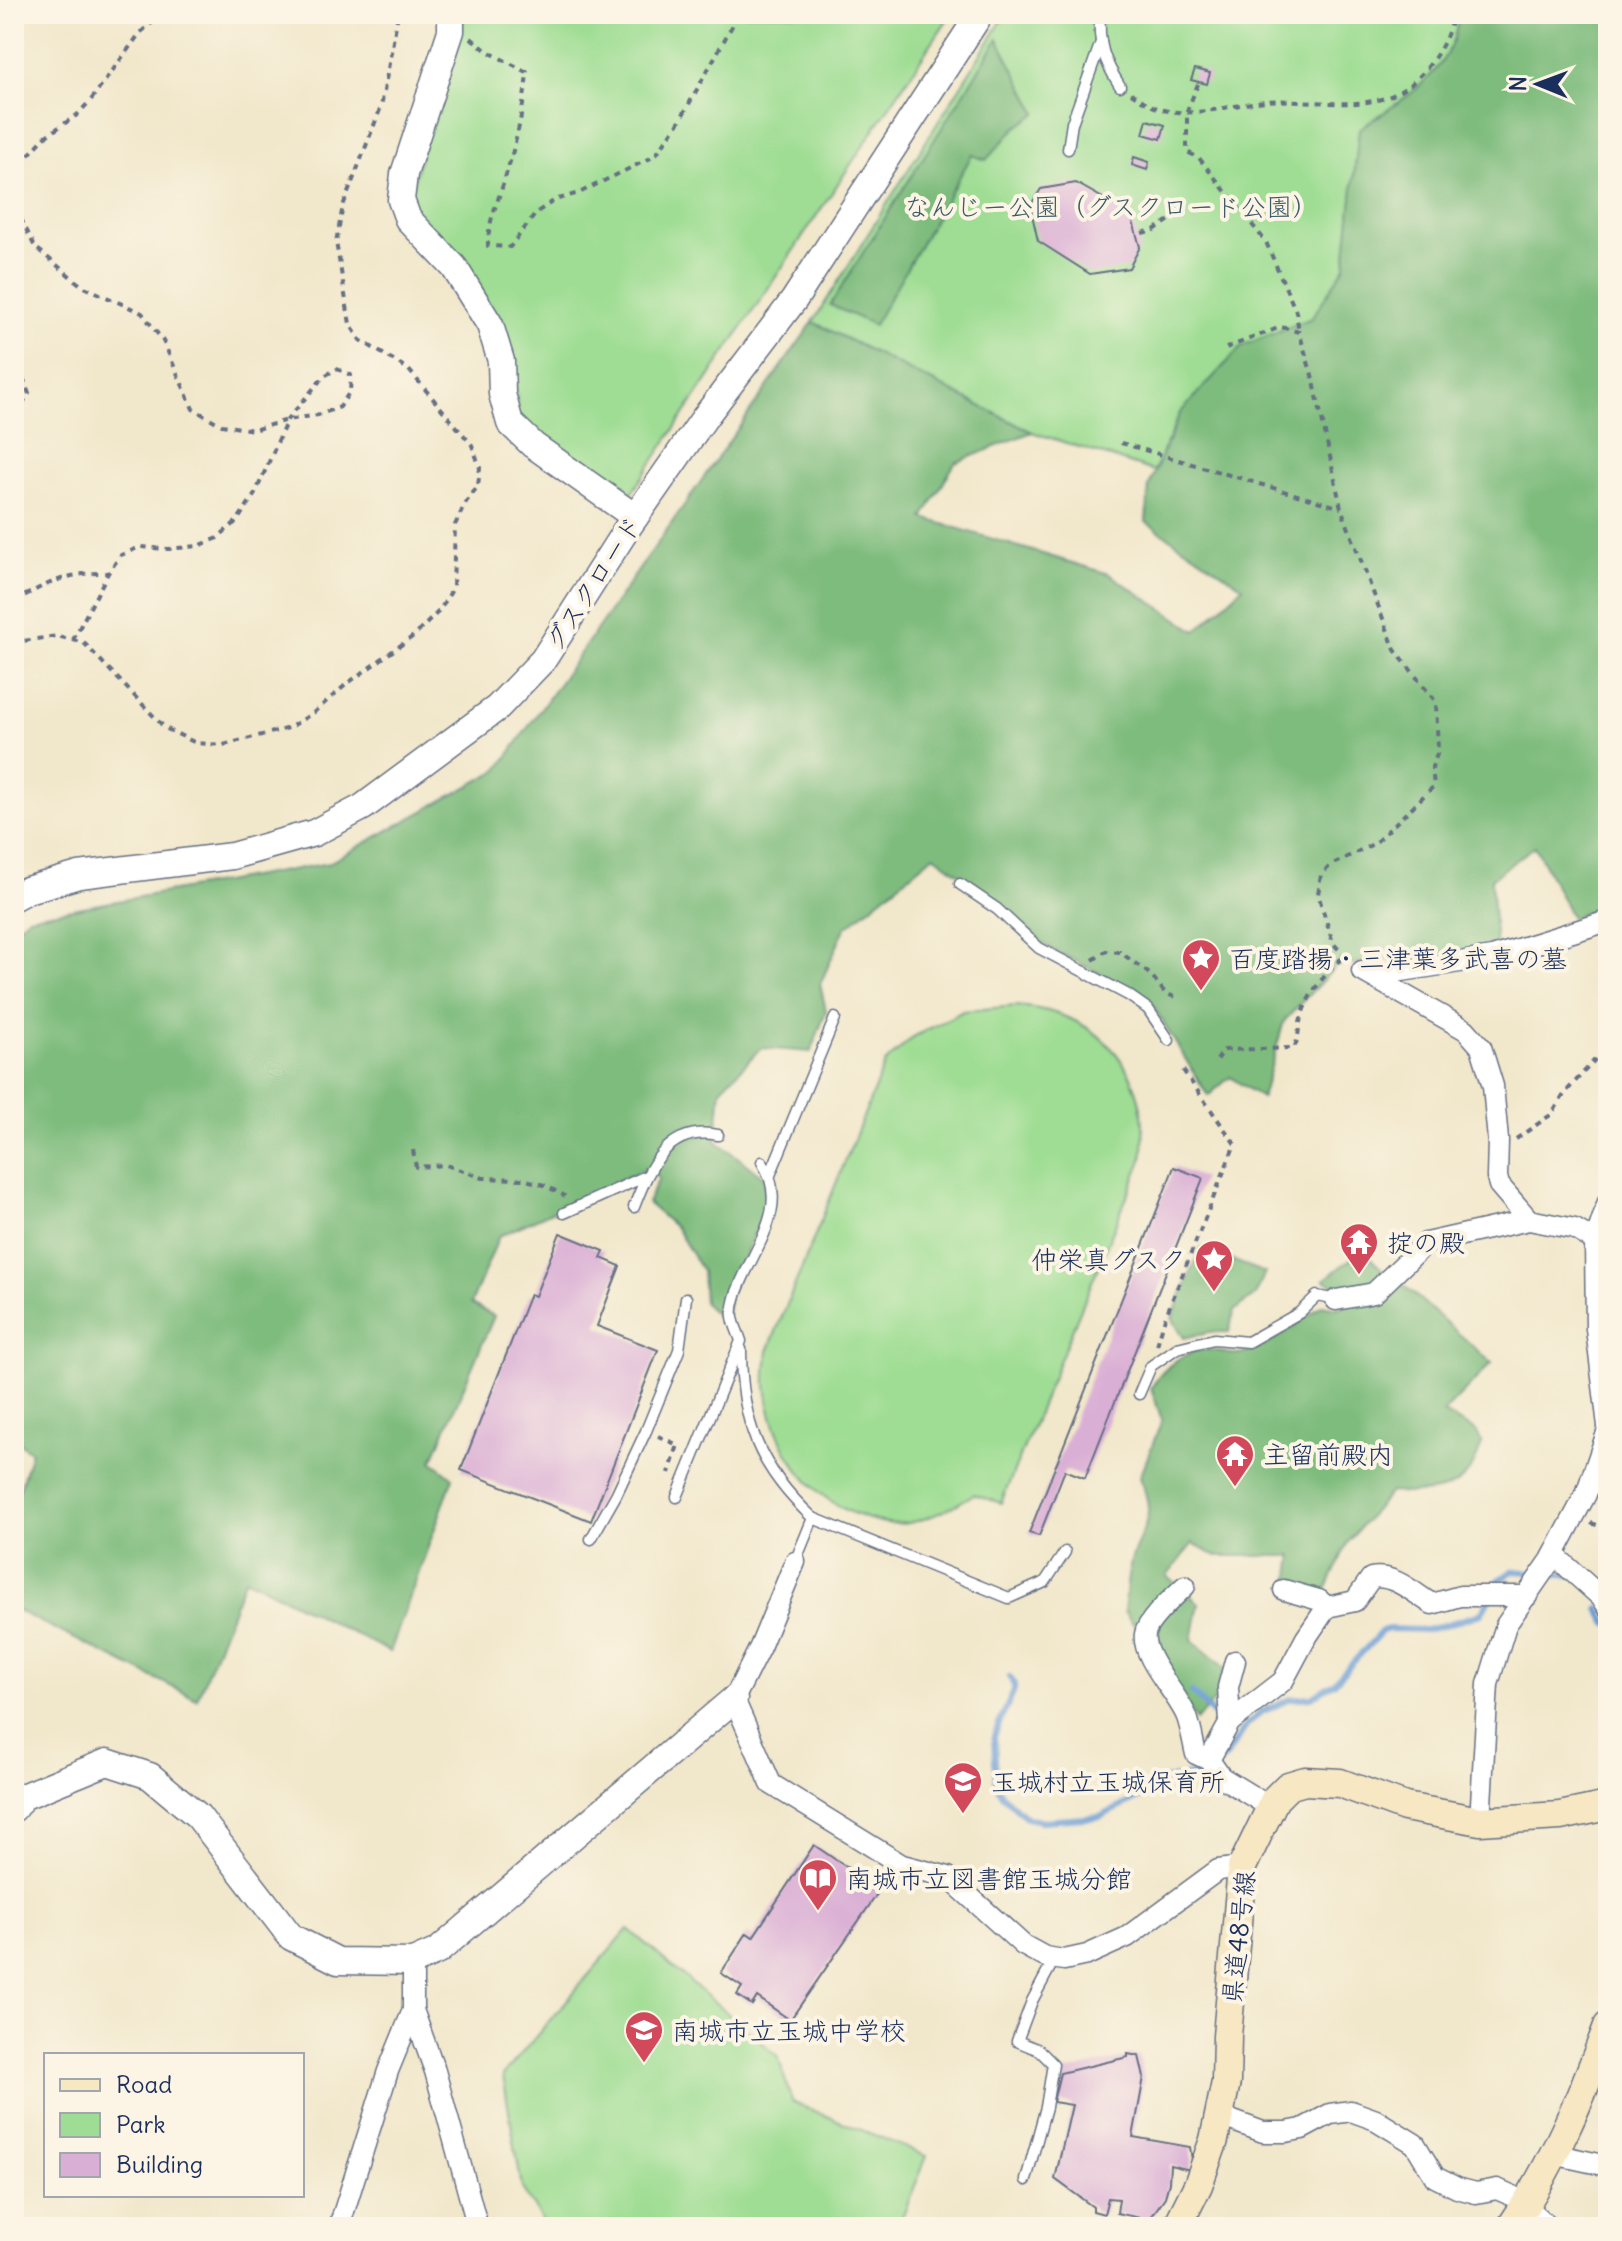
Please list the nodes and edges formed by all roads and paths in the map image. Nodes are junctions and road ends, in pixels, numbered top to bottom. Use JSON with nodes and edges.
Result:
{"nodes":[{"id":1,"x":162,"y":14,"type":"edge"},
{"id":2,"x":398,"y":14,"type":"edge"},
{"id":3,"x":451,"y":14,"type":"edge"},
{"id":4,"x":734,"y":14,"type":"edge"},
{"id":5,"x":980,"y":14,"type":"edge"},
{"id":6,"x":1100,"y":14,"type":"edge"},
{"id":7,"x":1452,"y":14,"type":"edge"},
{"id":8,"x":469,"y":37,"type":"dead end"},
{"id":9,"x":1101,"y":42,"type":"junction"},
{"id":10,"x":1198,"y":84,"type":"dead end"},
{"id":11,"x":1120,"y":86,"type":"joint"},
{"id":12,"x":1187,"y":111,"type":"junction"},
{"id":13,"x":1068,"y":149,"type":"dead end"},
{"id":14,"x":1176,"y":216,"type":"dead end"},
{"id":15,"x":1142,"y":233,"type":"dead end"},
{"id":16,"x":1299,"y":332,"type":"junction"},
{"id":17,"x":1226,"y":348,"type":"dead end"},
{"id":18,"x":14,"y":369,"type":"edge"},
{"id":19,"x":14,"y":410,"type":"edge"},
{"id":20,"x":287,"y":420,"type":"junction"},
{"id":21,"x":1121,"y":443,"type":"dead end"},
{"id":22,"x":1341,"y":508,"type":"junction"},
{"id":23,"x":635,"y":517,"type":"junction"},
{"id":24,"x":108,"y":573,"type":"junction"},
{"id":25,"x":14,"y":601,"type":"edge"},
{"id":26,"x":73,"y":640,"type":"junction"},
{"id":27,"x":14,"y":646,"type":"edge"},
{"id":28,"x":960,"y":884,"type":"dead end"},
{"id":29,"x":14,"y":897,"type":"edge"},
{"id":30,"x":1608,"y":921,"type":"edge"},
{"id":31,"x":1344,"y":956,"type":"junction"},
{"id":32,"x":1084,"y":957,"type":"dead end"},
{"id":33,"x":1362,"y":971,"type":"junction"},
{"id":34,"x":1179,"y":999,"type":"dead end"},
{"id":35,"x":835,"y":1018,"type":"dead end"},
{"id":36,"x":1169,"y":1040,"type":"dead end"},
{"id":37,"x":1608,"y":1045,"type":"edge"},
{"id":38,"x":1217,"y":1060,"type":"dead end"},
{"id":39,"x":1180,"y":1066,"type":"dead end"},
{"id":40,"x":718,"y":1135,"type":"dead end"},
{"id":41,"x":1498,"y":1140,"type":"junction"},
{"id":42,"x":413,"y":1150,"type":"dead end"},
{"id":43,"x":762,"y":1162,"type":"dead end"},
{"id":44,"x":648,"y":1175,"type":"junction"},
{"id":45,"x":770,"y":1175,"type":"junction"},
{"id":46,"x":1608,"y":1202,"type":"edge"},
{"id":47,"x":634,"y":1207,"type":"dead end"},
{"id":48,"x":568,"y":1211,"type":"joint"},
{"id":49,"x":1529,"y":1220,"type":"junction"},
{"id":50,"x":1601,"y":1242,"type":"edge"},
{"id":51,"x":686,"y":1298,"type":"dead end"},
{"id":52,"x":1336,"y":1300,"type":"joint"},
{"id":53,"x":741,"y":1341,"type":"junction"},
{"id":54,"x":1151,"y":1366,"type":"junction"},
{"id":55,"x":1139,"y":1394,"type":"dead end"},
{"id":56,"x":1608,"y":1428,"type":"edge"},
{"id":57,"x":646,"y":1431,"type":"junction"},
{"id":58,"x":677,"y":1497,"type":"joint"},
{"id":59,"x":813,"y":1518,"type":"junction"},
{"id":60,"x":591,"y":1539,"type":"dead end"},
{"id":61,"x":1065,"y":1552,"type":"dead end"},
{"id":62,"x":1552,"y":1558,"type":"junction"},
{"id":63,"x":795,"y":1562,"type":"joint"},
{"id":64,"x":1185,"y":1586,"type":"dead end"},
{"id":65,"x":1284,"y":1590,"type":"dead end"},
{"id":66,"x":1531,"y":1590,"type":"junction"},
{"id":67,"x":1327,"y":1607,"type":"junction"},
{"id":68,"x":1608,"y":1607,"type":"edge"},
{"id":69,"x":1235,"y":1661,"type":"dead end"},
{"id":70,"x":734,"y":1699,"type":"junction"},
{"id":71,"x":1230,"y":1722,"type":"junction"},
{"id":72,"x":1213,"y":1766,"type":"junction"},
{"id":73,"x":1608,"y":1806,"type":"edge"},
{"id":74,"x":1270,"y":1807,"type":"junction"},
{"id":75,"x":14,"y":1808,"type":"edge"},
{"id":76,"x":1480,"y":1821,"type":"junction"},
{"id":77,"x":1242,"y":1867,"type":"junction"},
{"id":78,"x":1055,"y":1958,"type":"junction"},
{"id":79,"x":413,"y":1962,"type":"junction"},
{"id":80,"x":413,"y":2010,"type":"junction"},
{"id":81,"x":1608,"y":2026,"type":"edge"},
{"id":82,"x":1220,"y":2116,"type":"junction"},
{"id":83,"x":1553,"y":2154,"type":"junction"},
{"id":84,"x":1608,"y":2166,"type":"edge"},
{"id":85,"x":1026,"y":2180,"type":"dead end"},
{"id":86,"x":1518,"y":2217,"type":"edge"},
{"id":87,"x":339,"y":2227,"type":"edge"},
{"id":88,"x":474,"y":2227,"type":"edge"},
{"id":89,"x":1177,"y":2227,"type":"edge"},
{"id":90,"x":1549,"y":2227,"type":"edge"}],
"edges":[{"from":1,"to":20,"type":"path"},
{"from":2,"to":26,"type":"path"},
{"from":3,"to":23,"type":"street"},
{"from":4,"to":8,"type":"path"},
{"from":5,"to":23,"type":"street","name":"グスクロード"},
{"from":6,"to":9,"type":"lane"},
{"from":7,"to":12,"type":"path"},
{"from":9,"to":11,"type":"lane"},
{"from":9,"to":13,"type":"lane"},
{"from":10,"to":12,"type":"path"},
{"from":11,"to":12,"type":"path"},
{"from":12,"to":16,"type":"path"},
{"from":14,"to":15,"type":"path"},
{"from":16,"to":17,"type":"path"},
{"from":16,"to":22,"type":"path"},
{"from":18,"to":19,"type":"path"},
{"from":20,"to":20,"type":"path"},
{"from":20,"to":24,"type":"path"},
{"from":21,"to":22,"type":"path"},
{"from":22,"to":31,"type":"path"},
{"from":23,"to":29,"type":"street","name":"グスクロード"},
{"from":24,"to":25,"type":"path"},
{"from":24,"to":26,"type":"path"},
{"from":26,"to":27,"type":"path"},
{"from":28,"to":36,"type":"lane"},
{"from":30,"to":33,"type":"street"},
{"from":31,"to":33,"type":"path"},
{"from":31,"to":38,"type":"path"},
{"from":32,"to":34,"type":"path"},
{"from":33,"to":41,"type":"street"},
{"from":35,"to":45,"type":"lane"},
{"from":37,"to":41,"type":"path"},
{"from":39,"to":54,"type":"path"},
{"from":40,"to":44,"type":"lane"},
{"from":41,"to":49,"type":"street"},
{"from":42,"to":48,"type":"path"},
{"from":43,"to":45,"type":"lane"},
{"from":44,"to":47,"type":"lane"},
{"from":44,"to":48,"type":"lane"},
{"from":45,"to":53,"type":"lane"},
{"from":46,"to":50,"type":"street"},
{"from":49,"to":50,"type":"street"},
{"from":49,"to":52,"type":"street"},
{"from":50,"to":56,"type":"street"},
{"from":51,"to":57,"type":"lane"},
{"from":52,"to":54,"type":"lane"},
{"from":53,"to":58,"type":"lane"},
{"from":53,"to":59,"type":"lane"},
{"from":54,"to":55,"type":"lane"},
{"from":56,"to":62,"type":"street"},
{"from":57,"to":58,"type":"path"},
{"from":57,"to":60,"type":"lane"},
{"from":59,"to":61,"type":"lane"},
{"from":59,"to":63,"type":"lane"},
{"from":62,"to":66,"type":"street"},
{"from":62,"to":68,"type":"street"},
{"from":63,"to":70,"type":"street"},
{"from":64,"to":72,"type":"street"},
{"from":65,"to":67,"type":"street"},
{"from":66,"to":67,"type":"street"},
{"from":66,"to":76,"type":"street"},
{"from":67,"to":71,"type":"street"},
{"from":69,"to":71,"type":"street"},
{"from":70,"to":78,"type":"street"},
{"from":70,"to":79,"type":"street"},
{"from":71,"to":72,"type":"street"},
{"from":72,"to":74,"type":"street"},
{"from":73,"to":76,"type":"main road","name":"県道48号線"},
{"from":74,"to":76,"type":"main road","name":"県道48号線"},
{"from":74,"to":77,"type":"main road","name":"県道48号線"},
{"from":75,"to":79,"type":"street"},
{"from":77,"to":78,"type":"street"},
{"from":77,"to":82,"type":"main road","name":"県道48号線"},
{"from":78,"to":85,"type":"lane"},
{"from":79,"to":80,"type":"street"},
{"from":80,"to":87,"type":"street"},
{"from":80,"to":88,"type":"street"},
{"from":81,"to":83,"type":"main road"},
{"from":82,"to":86,"type":"street"},
{"from":82,"to":89,"type":"main road","name":"県道48号線"},
{"from":83,"to":84,"type":"street"},
{"from":83,"to":86,"type":"main road"},
{"from":86,"to":90,"type":"street"}]}
